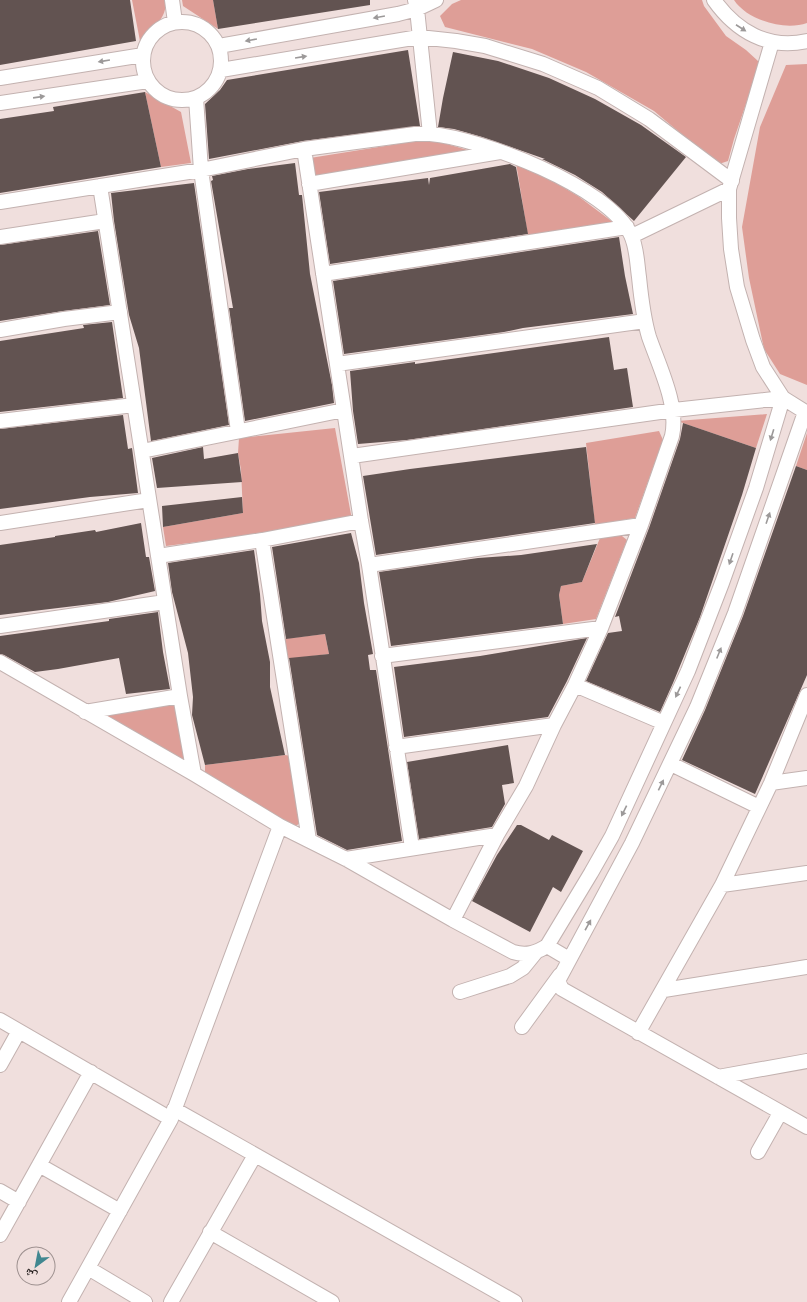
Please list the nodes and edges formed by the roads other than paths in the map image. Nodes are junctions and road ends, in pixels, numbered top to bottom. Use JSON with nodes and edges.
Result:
{"nodes":[{"id":1,"x":172,"y":0,"type":"edge"},
{"id":2,"x":436,"y":0,"type":"edge"},
{"id":3,"x":714,"y":0,"type":"edge"},
{"id":4,"x":416,"y":4,"type":"edge"},
{"id":5,"x":175,"y":22,"type":"junction"},
{"id":6,"x":419,"y":37,"type":"junction"},
{"id":7,"x":807,"y":41,"type":"edge"},
{"id":8,"x":772,"y":42,"type":"junction"},
{"id":9,"x":219,"y":46,"type":"junction"},
{"id":10,"x":143,"y":55,"type":"junction"},
{"id":11,"x":221,"y":70,"type":"junction"},
{"id":12,"x":0,"y":78,"type":"edge"},
{"id":13,"x":148,"y":81,"type":"junction"},
{"id":14,"x":196,"y":98,"type":"junction"},
{"id":15,"x":0,"y":103,"type":"edge"},
{"id":16,"x":430,"y":134,"type":"junction"},
{"id":17,"x":304,"y":149,"type":"junction"},
{"id":18,"x":502,"y":152,"type":"junction"},
{"id":19,"x":201,"y":170,"type":"junction"},
{"id":20,"x":309,"y":184,"type":"junction"},
{"id":21,"x":731,"y":185,"type":"junction"},
{"id":22,"x":100,"y":186,"type":"junction"},
{"id":23,"x":0,"y":202,"type":"edge"},
{"id":24,"x":105,"y":222,"type":"junction"},
{"id":25,"x":629,"y":232,"type":"junction"},
{"id":26,"x":0,"y":237,"type":"edge"},
{"id":27,"x":323,"y":274,"type":"junction"},
{"id":28,"x":120,"y":312,"type":"junction"},
{"id":29,"x":645,"y":321,"type":"junction"},
{"id":30,"x":0,"y":330,"type":"edge"},
{"id":31,"x":337,"y":364,"type":"junction"},
{"id":32,"x":783,"y":398,"type":"junction"},
{"id":33,"x":134,"y":405,"type":"junction"},
{"id":34,"x":344,"y":410,"type":"junction"},
{"id":35,"x":674,"y":410,"type":"junction"},
{"id":36,"x":806,"y":412,"type":"edge"},
{"id":37,"x":0,"y":421,"type":"edge"},
{"id":38,"x":238,"y":431,"type":"junction"},
{"id":39,"x":142,"y":451,"type":"junction"},
{"id":40,"x":352,"y":456,"type":"junction"},
{"id":41,"x":149,"y":500,"type":"junction"},
{"id":42,"x":361,"y":521,"type":"junction"},
{"id":43,"x":0,"y":523,"type":"edge"},
{"id":44,"x":641,"y":525,"type":"junction"},
{"id":45,"x":262,"y":540,"type":"junction"},
{"id":46,"x":158,"y":556,"type":"junction"},
{"id":47,"x":369,"y":565,"type":"junction"},
{"id":48,"x":165,"y":602,"type":"junction"},
{"id":49,"x":0,"y":626,"type":"edge"},
{"id":50,"x":601,"y":628,"type":"junction"},
{"id":51,"x":382,"y":656,"type":"junction"},
{"id":52,"x":0,"y":662,"type":"edge"},
{"id":53,"x":688,"y":671,"type":"junction"},
{"id":54,"x":710,"y":678,"type":"junction"},
{"id":55,"x":575,"y":685,"type":"junction"},
{"id":56,"x":807,"y":695,"type":"edge"},
{"id":57,"x":180,"y":696,"type":"junction"},
{"id":58,"x":85,"y":712,"type":"junction"},
{"id":59,"x":664,"y":723,"type":"junction"},
{"id":60,"x":554,"y":725,"type":"junction"},
{"id":61,"x":396,"y":747,"type":"junction"},
{"id":62,"x":671,"y":764,"type":"junction"},
{"id":63,"x":194,"y":774,"type":"junction"},
{"id":64,"x":807,"y":778,"type":"edge"},
{"id":65,"x":771,"y":783,"type":"junction"},
{"id":66,"x":759,"y":807,"type":"junction"},
{"id":67,"x":280,"y":826,"type":"junction"},
{"id":68,"x":498,"y":835,"type":"junction"},
{"id":69,"x":308,"y":840,"type":"junction"},
{"id":70,"x":412,"y":848,"type":"junction"},
{"id":71,"x":346,"y":859,"type":"junction"},
{"id":72,"x":807,"y":873,"type":"edge"},
{"id":73,"x":722,"y":885,"type":"junction"},
{"id":74,"x":452,"y":920,"type":"junction"},
{"id":75,"x":541,"y":949,"type":"junction"},
{"id":76,"x":569,"y":959,"type":"junction"},
{"id":77,"x":807,"y":967,"type":"edge"},
{"id":78,"x":560,"y":976,"type":"junction"},
{"id":79,"x":664,"y":990,"type":"junction"},
{"id":80,"x":460,"y":992,"type":"dead end"},
{"id":81,"x":0,"y":1020,"type":"edge"},
{"id":82,"x":522,"y":1027,"type":"dead end"},
{"id":83,"x":19,"y":1031,"type":"junction"},
{"id":84,"x":638,"y":1033,"type":"junction"},
{"id":85,"x":807,"y":1061,"type":"edge"},
{"id":86,"x":0,"y":1064,"type":"edge"},
{"id":87,"x":92,"y":1072,"type":"junction"},
{"id":88,"x":718,"y":1077,"type":"junction"},
{"id":89,"x":780,"y":1113,"type":"junction"},
{"id":90,"x":173,"y":1114,"type":"junction"},
{"id":91,"x":807,"y":1127,"type":"edge"},
{"id":92,"x":758,"y":1152,"type":"dead end"},
{"id":93,"x":255,"y":1155,"type":"junction"},
{"id":94,"x":39,"y":1165,"type":"junction"},
{"id":95,"x":0,"y":1191,"type":"edge"},
{"id":96,"x":19,"y":1202,"type":"junction"},
{"id":97,"x":120,"y":1211,"type":"junction"},
{"id":98,"x":210,"y":1232,"type":"junction"},
{"id":99,"x":0,"y":1235,"type":"edge"},
{"id":100,"x":88,"y":1268,"type":"junction"},
{"id":101,"x":68,"y":1302,"type":"edge"},
{"id":102,"x":146,"y":1302,"type":"edge"},
{"id":103,"x":171,"y":1302,"type":"edge"},
{"id":104,"x":332,"y":1302,"type":"edge"},
{"id":105,"x":515,"y":1302,"type":"edge"}],
"edges":[{"from":1,"to":5,"type":"street"},
{"from":2,"to":4,"type":"street"},
{"from":3,"to":8,"type":"street","one_way":true},
{"from":4,"to":6,"type":"street"},
{"from":4,"to":9,"type":"street","one_way":true},
{"from":5,"to":9,"type":"street"},
{"from":5,"to":10,"type":"street"},
{"from":11,"to":6,"type":"street","one_way":true},
{"from":6,"to":16,"type":"street"},
{"from":6,"to":21,"type":"street"},
{"from":7,"to":8,"type":"street"},
{"from":8,"to":21,"type":"street"},
{"from":9,"to":11,"type":"street"},
{"from":10,"to":12,"type":"street","one_way":true},
{"from":10,"to":13,"type":"street"},
{"from":11,"to":14,"type":"street"},
{"from":13,"to":14,"type":"street"},
{"from":15,"to":13,"type":"street","one_way":true},
{"from":14,"to":19,"type":"street"},
{"from":16,"to":17,"type":"street"},
{"from":16,"to":18,"type":"street"},
{"from":17,"to":19,"type":"street"},
{"from":17,"to":20,"type":"street"},
{"from":18,"to":20,"type":"street"},
{"from":18,"to":25,"type":"street"},
{"from":19,"to":22,"type":"street"},
{"from":19,"to":38,"type":"street"},
{"from":20,"to":27,"type":"street"},
{"from":21,"to":25,"type":"street"},
{"from":21,"to":32,"type":"street"},
{"from":22,"to":23,"type":"street"},
{"from":22,"to":24,"type":"street"},
{"from":24,"to":26,"type":"street"},
{"from":24,"to":28,"type":"street"},
{"from":25,"to":27,"type":"street"},
{"from":25,"to":29,"type":"street"},
{"from":27,"to":31,"type":"street"},
{"from":28,"to":30,"type":"street"},
{"from":28,"to":33,"type":"street"},
{"from":29,"to":31,"type":"street"},
{"from":29,"to":35,"type":"street"},
{"from":31,"to":34,"type":"street"},
{"from":32,"to":35,"type":"street"},
{"from":32,"to":36,"type":"street"},
{"from":32,"to":53,"type":"street","one_way":true},
{"from":33,"to":37,"type":"street"},
{"from":33,"to":39,"type":"street"},
{"from":34,"to":38,"type":"street"},
{"from":34,"to":40,"type":"street"},
{"from":35,"to":40,"type":"street"},
{"from":35,"to":44,"type":"street"},
{"from":54,"to":36,"type":"street","one_way":true},
{"from":38,"to":39,"type":"street"},
{"from":39,"to":41,"type":"street"},
{"from":40,"to":42,"type":"street"},
{"from":41,"to":43,"type":"street"},
{"from":41,"to":46,"type":"street"},
{"from":42,"to":45,"type":"street"},
{"from":42,"to":47,"type":"street"},
{"from":44,"to":47,"type":"street"},
{"from":44,"to":50,"type":"street"},
{"from":45,"to":46,"type":"street"},
{"from":45,"to":69,"type":"street"},
{"from":46,"to":48,"type":"street"},
{"from":47,"to":51,"type":"street"},
{"from":48,"to":49,"type":"street"},
{"from":48,"to":57,"type":"street"},
{"from":50,"to":51,"type":"street"},
{"from":50,"to":55,"type":"street"},
{"from":51,"to":61,"type":"street"},
{"from":52,"to":58,"type":"street"},
{"from":53,"to":54,"type":"street"},
{"from":53,"to":59,"type":"street","one_way":true},
{"from":54,"to":62,"type":"street"},
{"from":55,"to":59,"type":"street"},
{"from":55,"to":60,"type":"street"},
{"from":56,"to":65,"type":"street"},
{"from":57,"to":58,"type":"street"},
{"from":57,"to":63,"type":"street"},
{"from":58,"to":63,"type":"street"},
{"from":59,"to":75,"type":"street","one_way":true},
{"from":60,"to":61,"type":"street"},
{"from":60,"to":68,"type":"street"},
{"from":61,"to":70,"type":"street"},
{"from":62,"to":66,"type":"street"},
{"from":76,"to":62,"type":"street","one_way":true},
{"from":63,"to":67,"type":"street"},
{"from":64,"to":65,"type":"street"},
{"from":65,"to":66,"type":"street"},
{"from":66,"to":73,"type":"street"},
{"from":67,"to":69,"type":"street"},
{"from":67,"to":90,"type":"street"},
{"from":68,"to":70,"type":"street"},
{"from":68,"to":74,"type":"street"},
{"from":69,"to":71,"type":"street"},
{"from":70,"to":71,"type":"street"},
{"from":71,"to":74,"type":"street"},
{"from":72,"to":73,"type":"street"},
{"from":73,"to":79,"type":"street"},
{"from":74,"to":75,"type":"street"},
{"from":75,"to":76,"type":"street"},
{"from":75,"to":80,"type":"street"},
{"from":76,"to":78,"type":"street"},
{"from":77,"to":79,"type":"street"},
{"from":78,"to":82,"type":"street"},
{"from":78,"to":84,"type":"street"},
{"from":79,"to":84,"type":"street"},
{"from":81,"to":83,"type":"street"},
{"from":83,"to":86,"type":"street"},
{"from":83,"to":87,"type":"street"},
{"from":84,"to":88,"type":"street"},
{"from":85,"to":88,"type":"street"},
{"from":87,"to":90,"type":"street"},
{"from":87,"to":94,"type":"street"},
{"from":88,"to":89,"type":"street"},
{"from":89,"to":91,"type":"street"},
{"from":89,"to":92,"type":"street"},
{"from":90,"to":93,"type":"street"},
{"from":90,"to":97,"type":"street"},
{"from":93,"to":98,"type":"street"},
{"from":93,"to":105,"type":"street"},
{"from":94,"to":96,"type":"street"},
{"from":94,"to":97,"type":"street"},
{"from":95,"to":96,"type":"street"},
{"from":96,"to":99,"type":"street"},
{"from":97,"to":100,"type":"street"},
{"from":98,"to":103,"type":"street"},
{"from":98,"to":104,"type":"street"},
{"from":100,"to":101,"type":"street"},
{"from":100,"to":102,"type":"street"}]}
